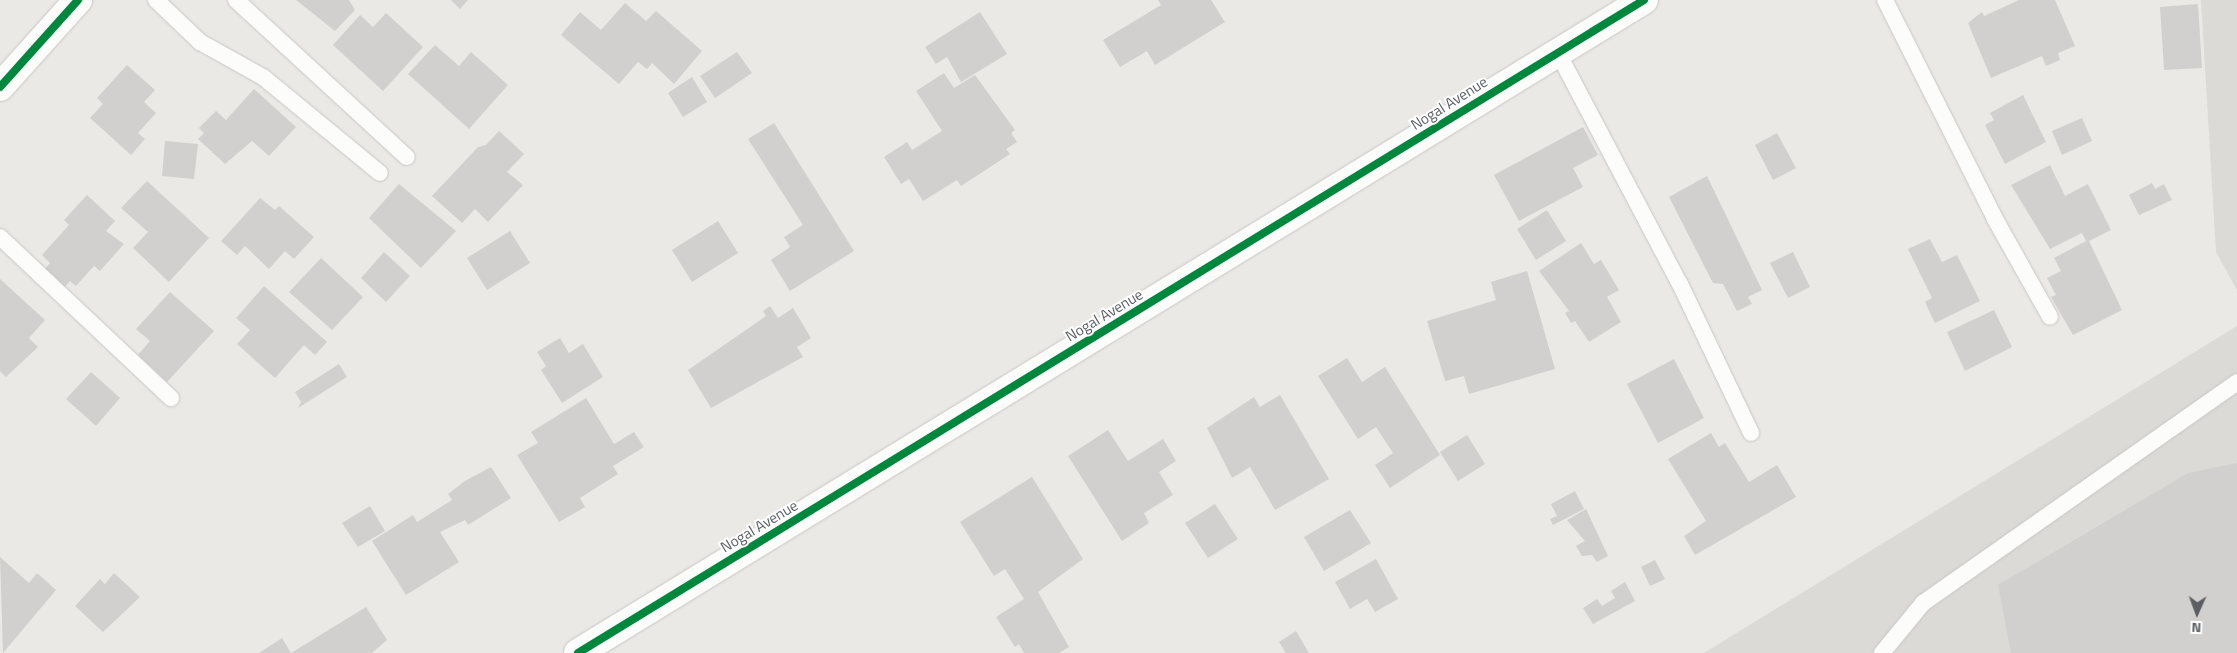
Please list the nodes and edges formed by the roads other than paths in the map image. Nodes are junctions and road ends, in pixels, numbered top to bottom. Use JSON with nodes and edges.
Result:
{"nodes":[{"id":1,"x":78,"y":0,"type":"edge"},
{"id":2,"x":156,"y":0,"type":"edge"},
{"id":3,"x":236,"y":0,"type":"edge"},
{"id":4,"x":1644,"y":0,"type":"edge"},
{"id":5,"x":1885,"y":0,"type":"edge"},
{"id":6,"x":1558,"y":53,"type":"junction"},
{"id":7,"x":0,"y":87,"type":"edge"},
{"id":8,"x":407,"y":156,"type":"dead end"},
{"id":9,"x":380,"y":173,"type":"dead end"},
{"id":10,"x":0,"y":237,"type":"edge"},
{"id":11,"x":2050,"y":317,"type":"dead end"},
{"id":12,"x":2237,"y":382,"type":"edge"},
{"id":13,"x":171,"y":398,"type":"dead end"},
{"id":14,"x":1751,"y":433,"type":"dead end"},
{"id":15,"x":578,"y":653,"type":"edge"},
{"id":16,"x":1882,"y":653,"type":"edge"}],
"edges":[{"from":1,"to":7,"type":"street"},
{"from":2,"to":9,"type":"lane"},
{"from":3,"to":8,"type":"lane"},
{"from":4,"to":6,"type":"street","name":"Nogal Avenue"},
{"from":5,"to":11,"type":"lane"},
{"from":6,"to":14,"type":"lane"},
{"from":6,"to":15,"type":"street","name":"Nogal Avenue"},
{"from":10,"to":13,"type":"lane"},
{"from":12,"to":16,"type":"lane"}]}
